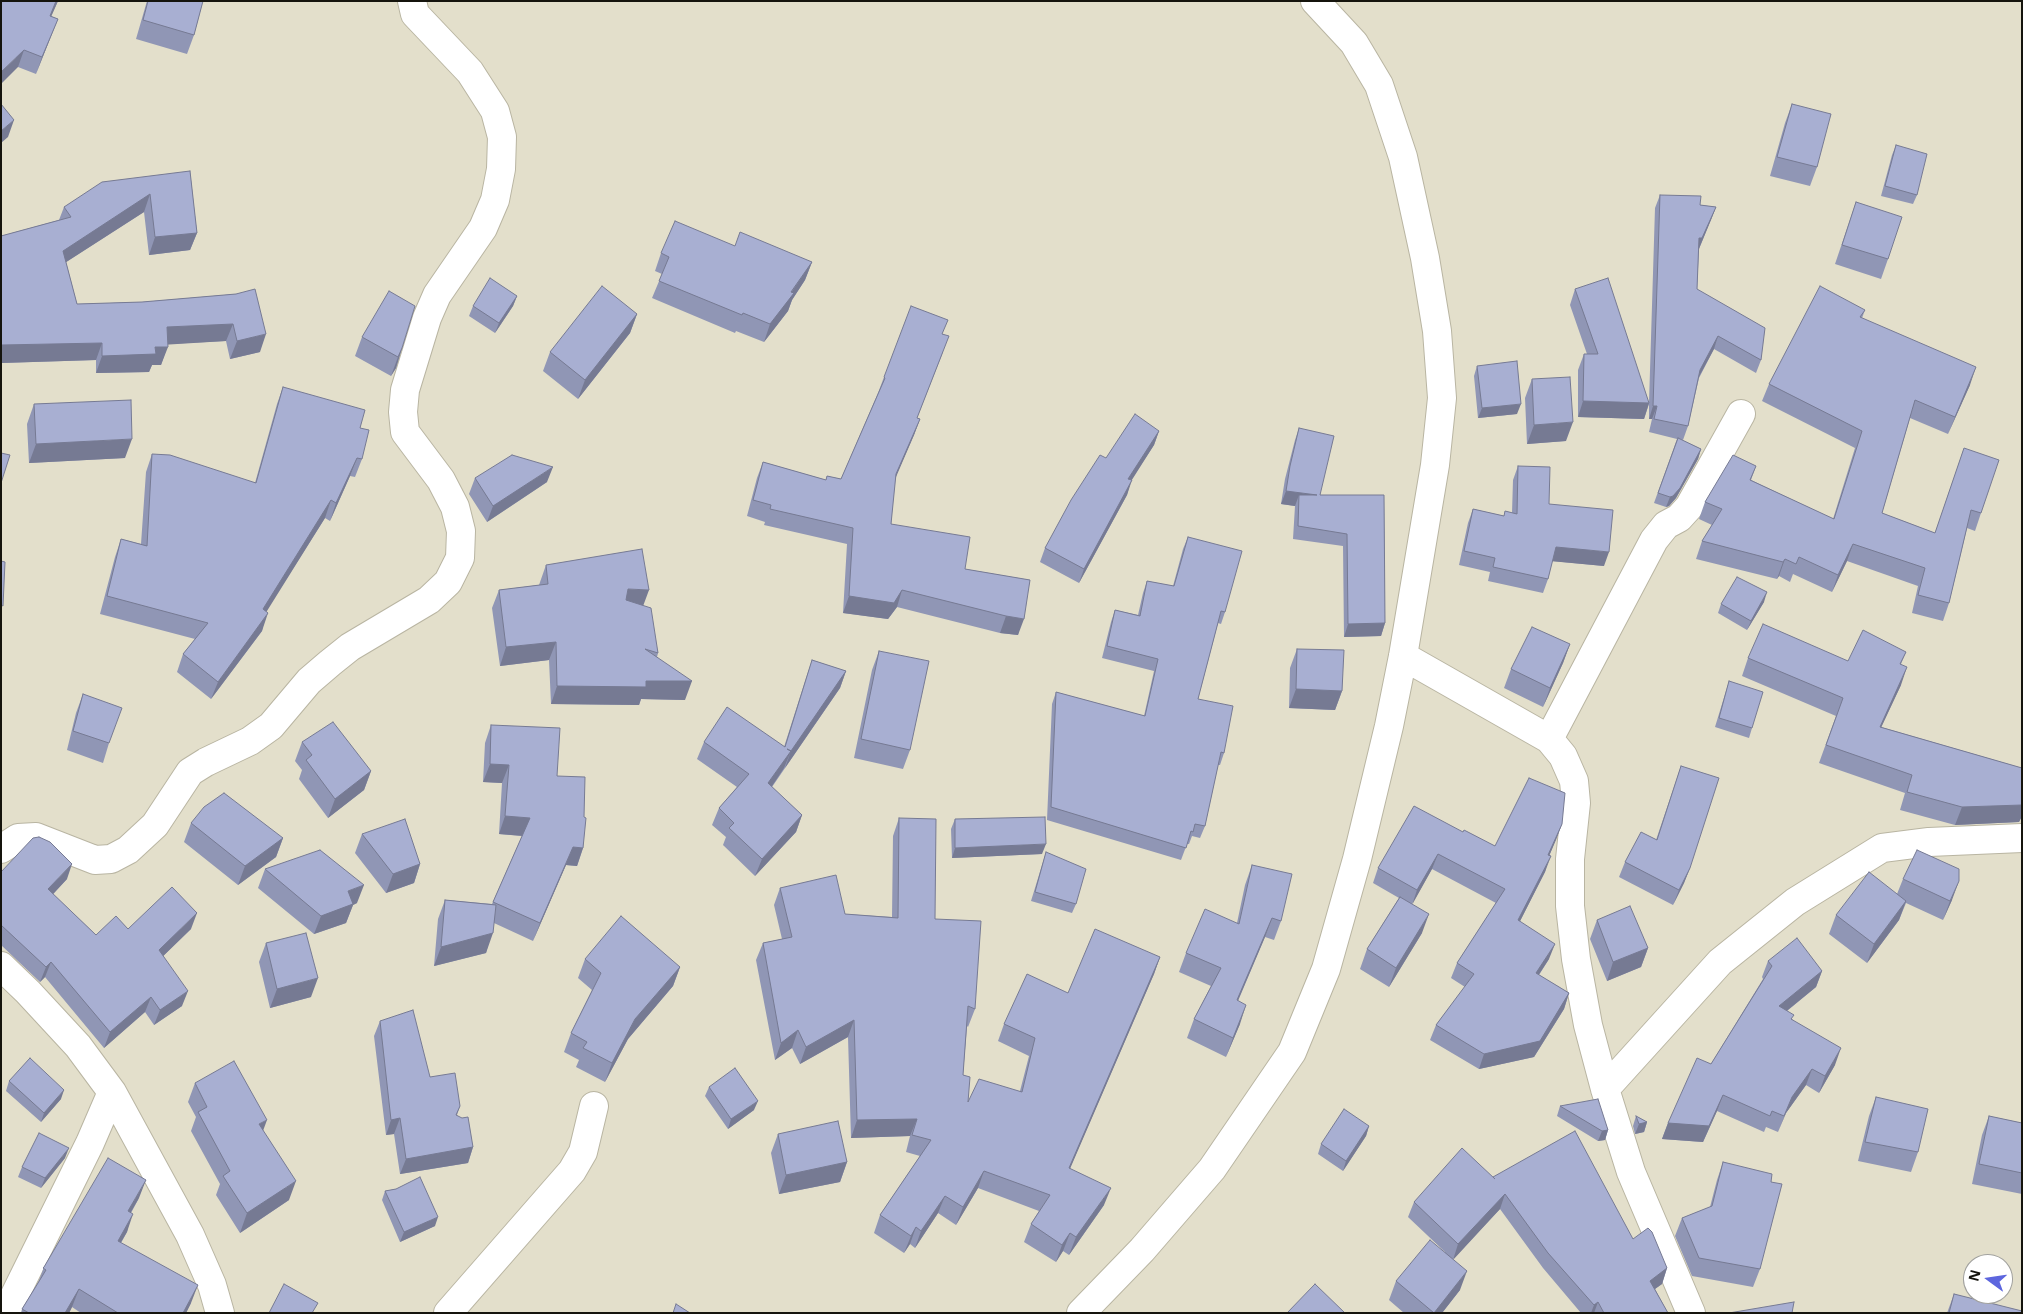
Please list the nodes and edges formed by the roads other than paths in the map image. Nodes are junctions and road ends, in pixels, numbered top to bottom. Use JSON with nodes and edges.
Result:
{"nodes":[{"id":1,"x":412,"y":1,"type":"edge"},
{"id":2,"x":1315,"y":1,"type":"edge"},
{"id":3,"x":1741,"y":414,"type":"dead end"},
{"id":4,"x":1403,"y":656,"type":"junction"},
{"id":5,"x":1549,"y":739,"type":"junction"},
{"id":6,"x":2022,"y":838,"type":"edge"},
{"id":7,"x":1,"y":849,"type":"edge"},
{"id":8,"x":1,"y":966,"type":"edge"},
{"id":9,"x":1605,"y":1089,"type":"junction"},
{"id":10,"x":112,"y":1092,"type":"junction"},
{"id":11,"x":594,"y":1106,"type":"dead end"},
{"id":12,"x":6,"y":1313,"type":"edge"},
{"id":13,"x":220,"y":1313,"type":"edge"},
{"id":14,"x":448,"y":1313,"type":"edge"},
{"id":15,"x":1081,"y":1313,"type":"edge"},
{"id":16,"x":1691,"y":1313,"type":"edge"}],
"edges":[{"from":1,"to":7,"type":"street"},
{"from":2,"to":4,"type":"street"},
{"from":3,"to":5,"type":"street"},
{"from":4,"to":5,"type":"street"},
{"from":4,"to":15,"type":"street"},
{"from":5,"to":9,"type":"street"},
{"from":6,"to":9,"type":"street"},
{"from":8,"to":10,"type":"street"},
{"from":9,"to":16,"type":"street"},
{"from":10,"to":12,"type":"street"},
{"from":10,"to":13,"type":"street"},
{"from":11,"to":14,"type":"street"}]}
